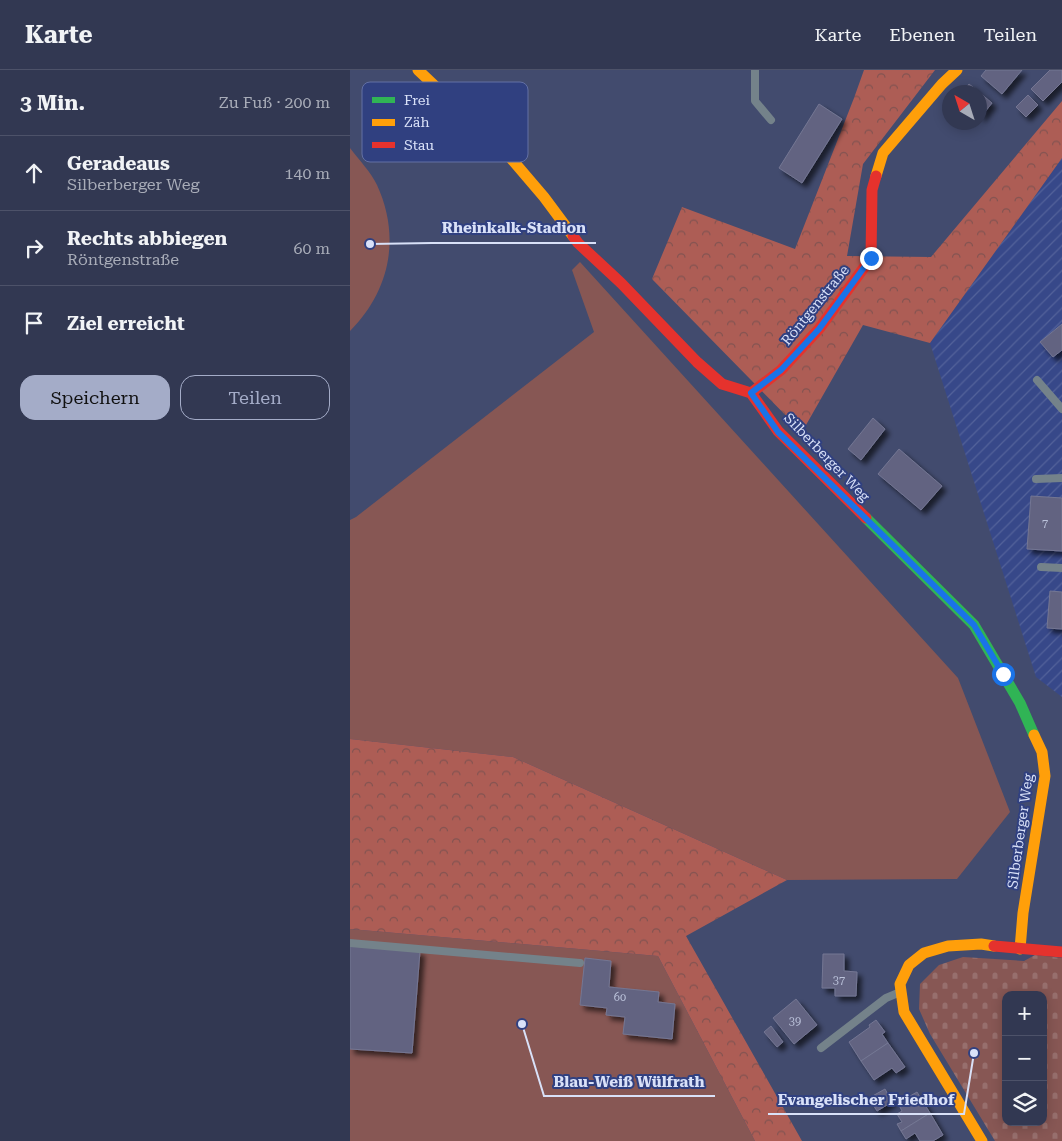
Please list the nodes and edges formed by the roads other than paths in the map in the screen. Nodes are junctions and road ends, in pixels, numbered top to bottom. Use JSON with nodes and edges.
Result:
{"nodes":[{"id":1,"x":418,"y":70,"type":"edge"},
{"id":2,"x":755,"y":70,"type":"edge"},
{"id":3,"x":958,"y":70,"type":"edge"},
{"id":4,"x":431,"y":82,"type":"edge"},
{"id":5,"x":771,"y":120,"type":"dead end"},
{"id":6,"x":514,"y":162,"type":"edge"},
{"id":7,"x":1037,"y":380,"type":"dead end"},
{"id":8,"x":751,"y":393,"type":"junction"},
{"id":9,"x":1062,"y":409,"type":"edge"},
{"id":10,"x":1036,"y":478,"type":"dead end"},
{"id":11,"x":1062,"y":478,"type":"edge"},
{"id":12,"x":1041,"y":567,"type":"dead end"},
{"id":13,"x":1062,"y":568,"type":"edge"},
{"id":14,"x":350,"y":943,"type":"edge"},
{"id":15,"x":1020,"y":949,"type":"junction"},
{"id":16,"x":1062,"y":952,"type":"edge"},
{"id":17,"x":580,"y":963,"type":"dead end"},
{"id":18,"x":901,"y":991,"type":"junction"},
{"id":19,"x":821,"y":1048,"type":"dead end"},
{"id":20,"x":982,"y":1141,"type":"edge"}],
"edges":[{"from":1,"to":4,"type":"street"},
{"from":2,"to":5,"type":"lane"},
{"from":3,"to":8,"type":"street","name":"Röntgenstraße"},
{"from":6,"to":8,"type":"street"},
{"from":7,"to":9,"type":"lane"},
{"from":8,"to":15,"type":"street","name":"Silberberger Weg"},
{"from":10,"to":11,"type":"lane"},
{"from":12,"to":13,"type":"lane"},
{"from":14,"to":17,"type":"lane"},
{"from":15,"to":16,"type":"street"},
{"from":15,"to":18,"type":"street"},
{"from":18,"to":19,"type":"lane"},
{"from":18,"to":20,"type":"street"}]}
